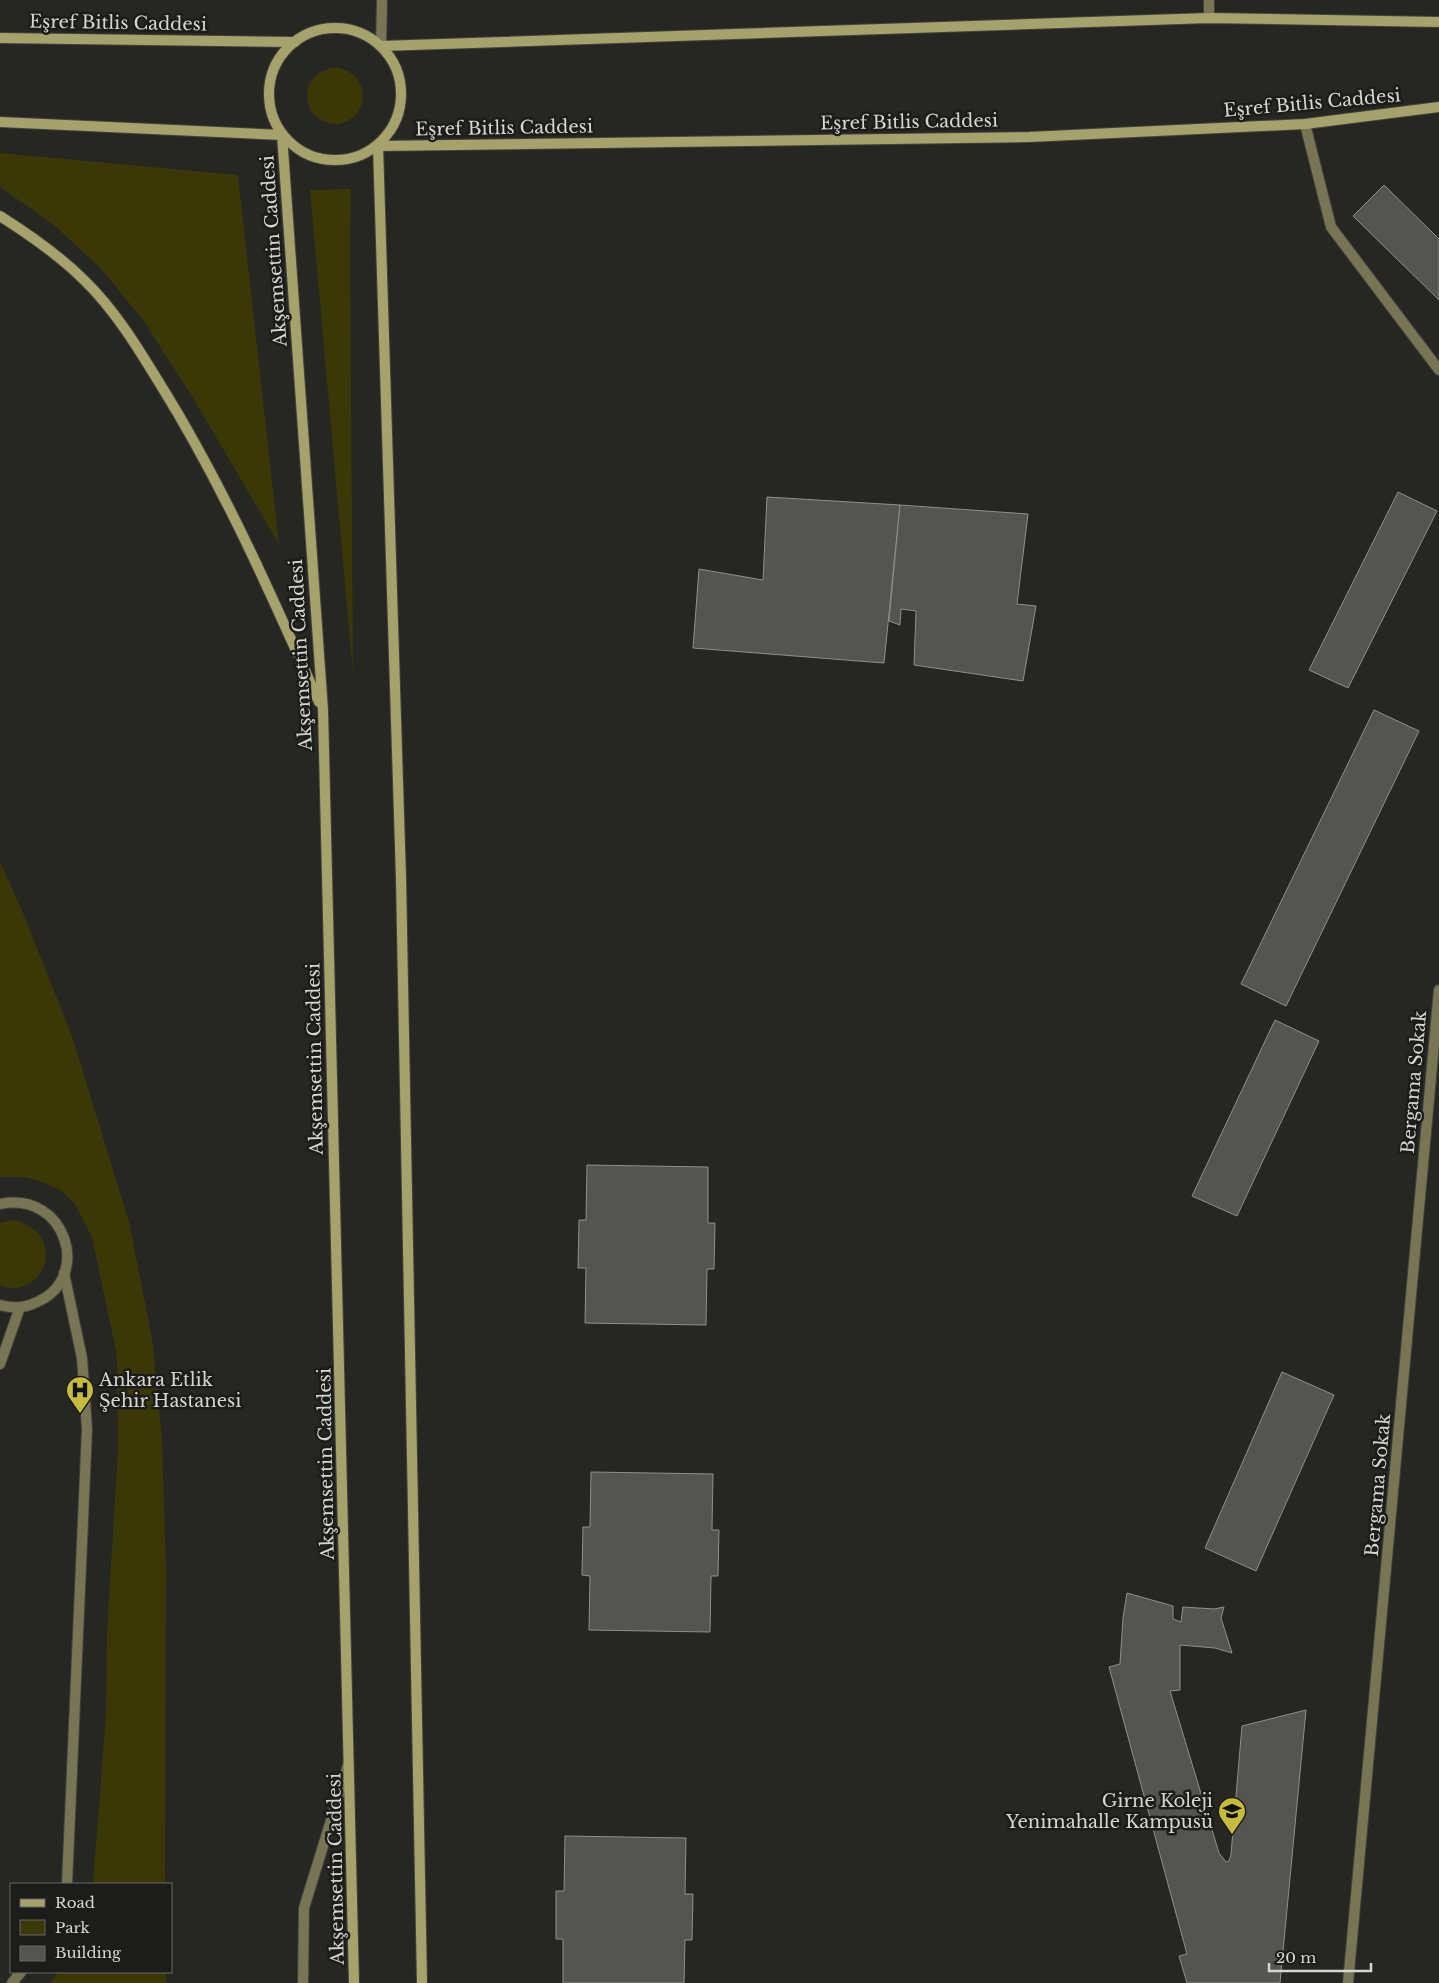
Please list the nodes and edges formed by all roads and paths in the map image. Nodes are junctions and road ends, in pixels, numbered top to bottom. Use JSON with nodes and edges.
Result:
{"nodes":[{"id":1,"x":382,"y":0,"type":"edge"},
{"id":2,"x":1209,"y":0,"type":"edge"},
{"id":3,"x":1209,"y":18,"type":"junction"},
{"id":4,"x":1439,"y":22,"type":"edge"},
{"id":5,"x":0,"y":38,"type":"edge"},
{"id":6,"x":295,"y":42,"type":"junction"},
{"id":7,"x":381,"y":46,"type":"junction"},
{"id":8,"x":1439,"y":107,"type":"edge"},
{"id":9,"x":0,"y":122,"type":"edge"},
{"id":10,"x":1305,"y":124,"type":"junction"},
{"id":11,"x":282,"y":135,"type":"junction"},
{"id":12,"x":378,"y":146,"type":"junction"},
{"id":13,"x":0,"y":216,"type":"edge"},
{"id":14,"x":1439,"y":370,"type":"edge"},
{"id":15,"x":323,"y":710,"type":"junction"},
{"id":16,"x":1439,"y":990,"type":"edge"},
{"id":17,"x":0,"y":1204,"type":"edge"},
{"id":18,"x":64,"y":1273,"type":"junction"},
{"id":19,"x":0,"y":1305,"type":"edge"},
{"id":20,"x":20,"y":1307,"type":"junction"},
{"id":21,"x":0,"y":1364,"type":"edge"},
{"id":22,"x":350,"y":1759,"type":"junction"},
{"id":23,"x":67,"y":1883,"type":"edge"},
{"id":24,"x":20,"y":1973,"type":"edge"},
{"id":25,"x":12,"y":1983,"type":"edge"},
{"id":26,"x":303,"y":1983,"type":"edge"},
{"id":27,"x":354,"y":1983,"type":"edge"},
{"id":28,"x":422,"y":1983,"type":"edge"},
{"id":29,"x":1348,"y":1983,"type":"edge"}],
"edges":[{"from":1,"to":7,"type":"street"},
{"from":2,"to":3,"type":"street"},
{"from":3,"to":4,"type":"main road"},
{"from":3,"to":7,"type":"main road"},
{"from":5,"to":6,"type":"main road","name":"Eşref Bitlis Caddesi"},
{"from":6,"to":7,"type":"main road","name":"Eşref Bitlis Caddesi"},
{"from":6,"to":11,"type":"main road","name":"Eşref Bitlis Caddesi"},
{"from":7,"to":12,"type":"main road","name":"Eşref Bitlis Caddesi"},
{"from":8,"to":10,"type":"main road","name":"Eşref Bitlis Caddesi"},
{"from":9,"to":11,"type":"main road"},
{"from":10,"to":12,"type":"main road","name":"Eşref Bitlis Caddesi"},
{"from":10,"to":14,"type":"street"},
{"from":11,"to":12,"type":"main road","name":"Eşref Bitlis Caddesi"},
{"from":11,"to":15,"type":"main road","name":"Akşemsettin Caddesi"},
{"from":12,"to":28,"type":"main road"},
{"from":13,"to":15,"type":"main road"},
{"from":15,"to":22,"type":"main road","name":"Akşemsettin Caddesi"},
{"from":16,"to":29,"type":"street","name":"Bergama Sokak"},
{"from":17,"to":18,"type":"street"},
{"from":18,"to":20,"type":"street"},
{"from":18,"to":23,"type":"street"},
{"from":19,"to":20,"type":"street"},
{"from":20,"to":21,"type":"street"},
{"from":22,"to":26,"type":"street"},
{"from":22,"to":27,"type":"main road","name":"Akşemsettin Caddesi"},
{"from":24,"to":25,"type":"street"}]}
